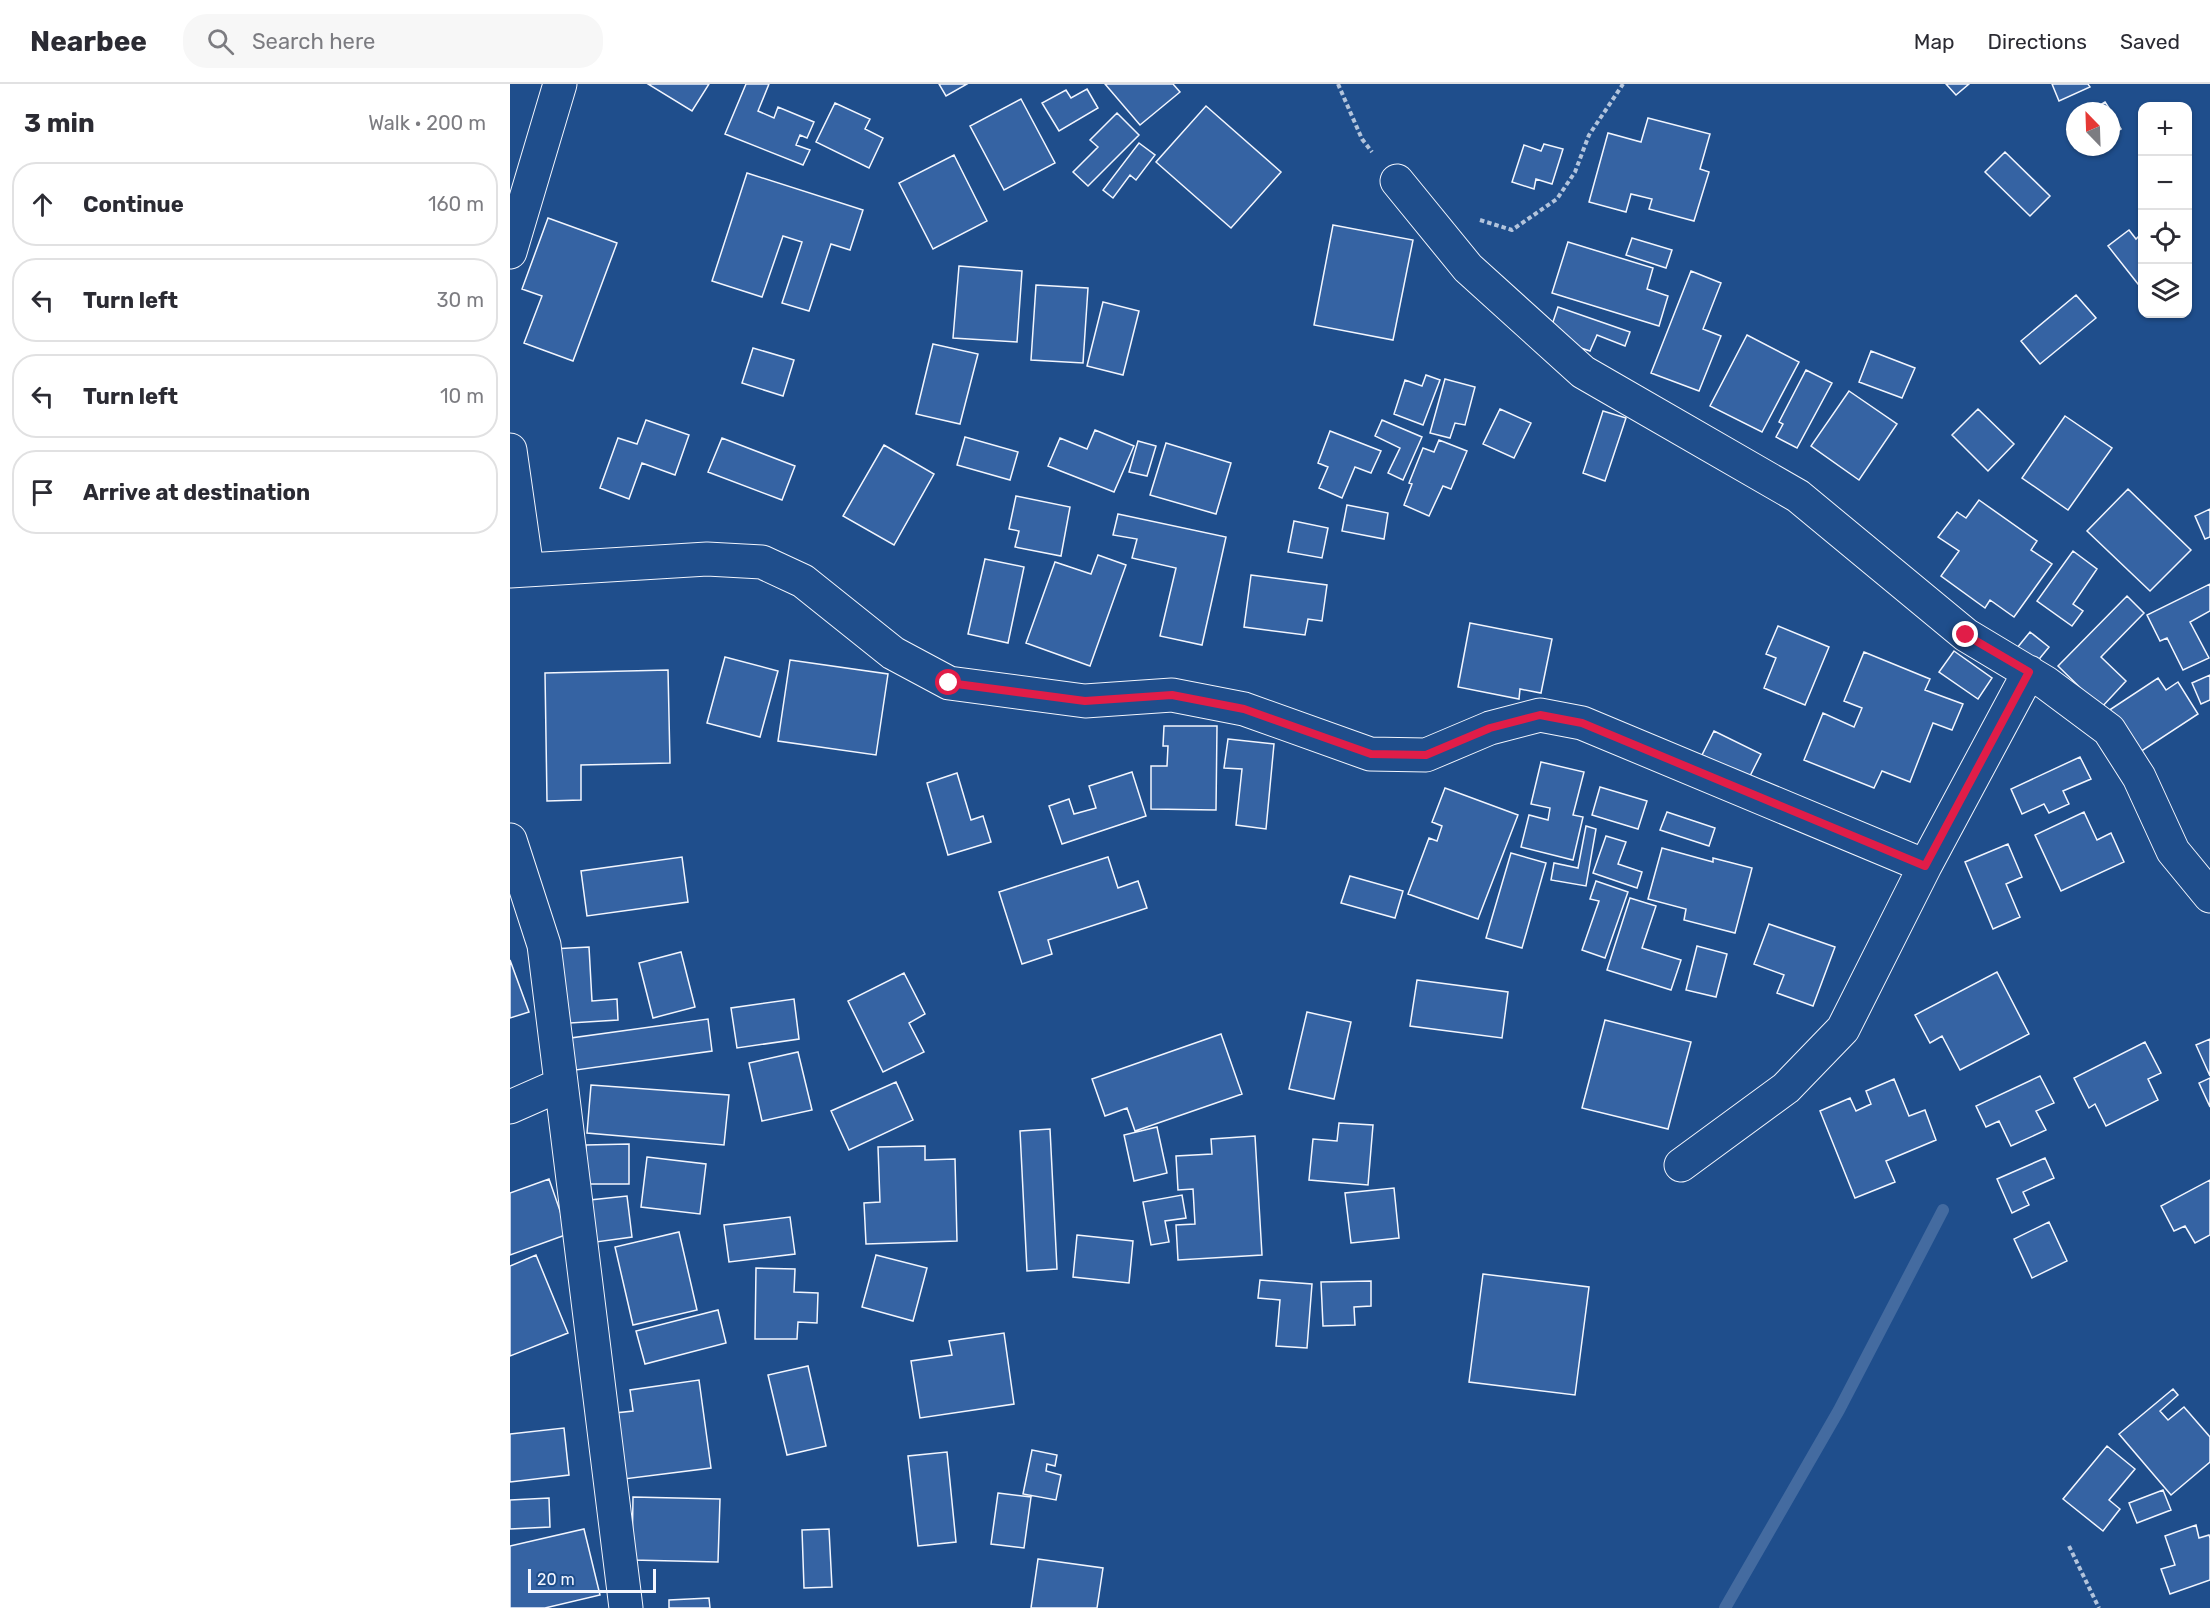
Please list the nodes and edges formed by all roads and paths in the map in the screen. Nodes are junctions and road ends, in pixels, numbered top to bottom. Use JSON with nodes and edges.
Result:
{"nodes":[{"id":1,"x":560,"y":84,"type":"edge"},
{"id":2,"x":1338,"y":84,"type":"edge"},
{"id":3,"x":1623,"y":84,"type":"edge"},
{"id":4,"x":1397,"y":181,"type":"joint"},
{"id":5,"x":1479,"y":219,"type":"dead end"},
{"id":6,"x":510,"y":252,"type":"edge"},
{"id":7,"x":510,"y":450,"type":"edge"},
{"id":8,"x":518,"y":570,"type":"edge"},
{"id":9,"x":2029,"y":672,"type":"junction"},
{"id":10,"x":510,"y":840,"type":"edge"},
{"id":11,"x":1925,"y":866,"type":"junction"},
{"id":12,"x":2210,"y":896,"type":"edge"},
{"id":13,"x":560,"y":1085,"type":"junction"},
{"id":14,"x":510,"y":1107,"type":"edge"},
{"id":15,"x":1681,"y":1165,"type":"dead end"},
{"id":16,"x":2069,"y":1546,"type":"dead end"},
{"id":17,"x":626,"y":1608,"type":"edge"},
{"id":18,"x":2099,"y":1608,"type":"edge"}],
"edges":[{"from":1,"to":6,"type":"street"},
{"from":2,"to":4,"type":"path"},
{"from":3,"to":5,"type":"path"},
{"from":4,"to":9,"type":"street"},
{"from":7,"to":8,"type":"street"},
{"from":8,"to":11,"type":"street"},
{"from":9,"to":11,"type":"street"},
{"from":9,"to":12,"type":"street"},
{"from":10,"to":13,"type":"street"},
{"from":11,"to":15,"type":"street"},
{"from":13,"to":14,"type":"street"},
{"from":13,"to":17,"type":"street"},
{"from":16,"to":18,"type":"path"}]}
